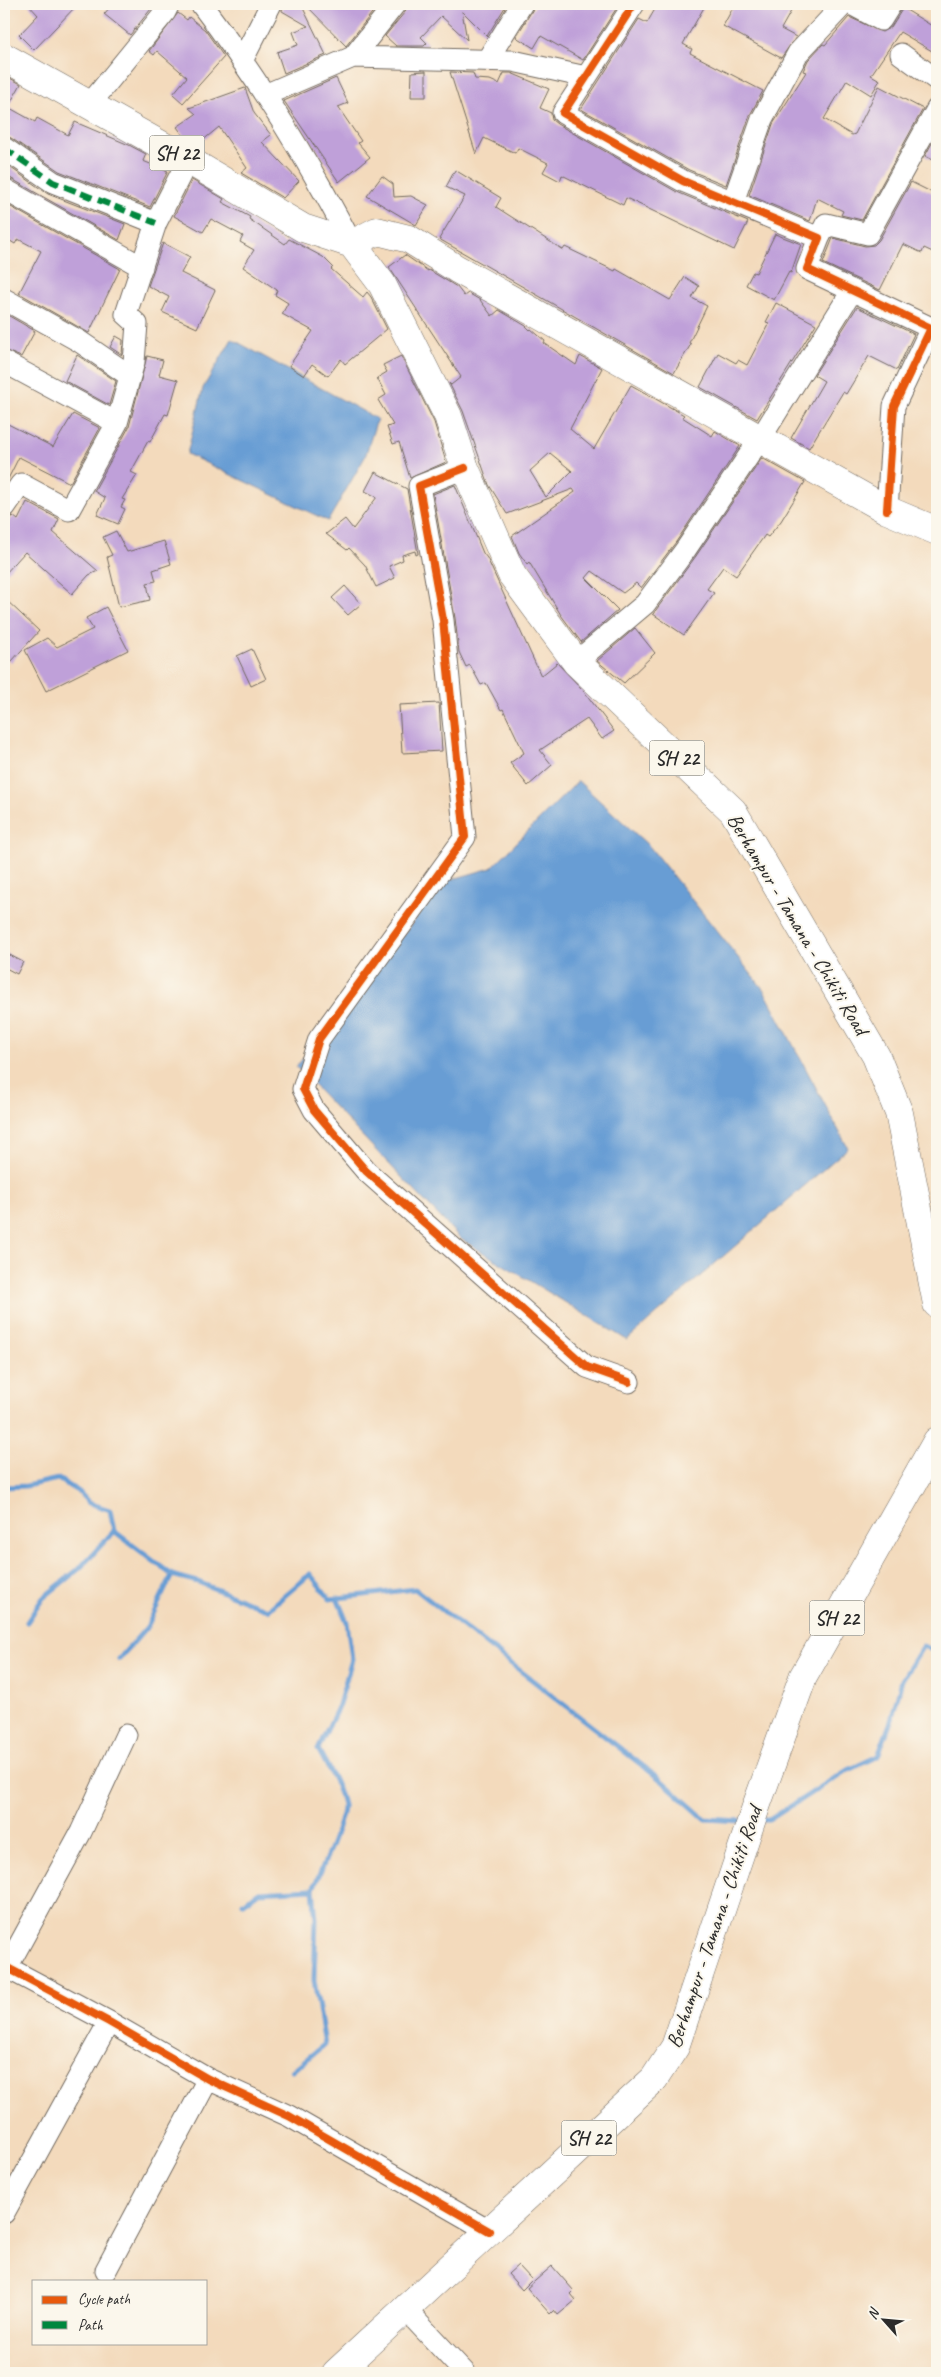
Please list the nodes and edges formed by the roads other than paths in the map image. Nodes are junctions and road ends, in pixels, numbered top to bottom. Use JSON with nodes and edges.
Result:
{"nodes":[{"id":1,"x":169,"y":4,"type":"edge"},
{"id":2,"x":201,"y":4,"type":"edge"},
{"id":3,"x":271,"y":4,"type":"edge"},
{"id":4,"x":395,"y":4,"type":"edge"},
{"id":5,"x":634,"y":4,"type":"edge"},
{"id":6,"x":844,"y":4,"type":"edge"},
{"id":7,"x":851,"y":4,"type":"edge"},
{"id":8,"x":892,"y":4,"type":"edge"},
{"id":9,"x":519,"y":5,"type":"edge"},
{"id":10,"x":901,"y":54,"type":"dead end"},
{"id":11,"x":4,"y":57,"type":"edge"},
{"id":12,"x":353,"y":57,"type":"junction"},
{"id":13,"x":242,"y":59,"type":"junction"},
{"id":14,"x":487,"y":60,"type":"junction"},
{"id":15,"x":586,"y":77,"type":"junction"},
{"id":16,"x":937,"y":80,"type":"edge"},
{"id":17,"x":265,"y":95,"type":"junction"},
{"id":18,"x":90,"y":104,"type":"junction"},
{"id":19,"x":937,"y":109,"type":"edge"},
{"id":20,"x":4,"y":148,"type":"edge"},
{"id":21,"x":188,"y":160,"type":"junction"},
{"id":22,"x":4,"y":188,"type":"edge"},
{"id":23,"x":733,"y":202,"type":"junction"},
{"id":24,"x":156,"y":223,"type":"junction"},
{"id":25,"x":818,"y":238,"type":"junction"},
{"id":26,"x":352,"y":244,"type":"junction"},
{"id":27,"x":142,"y":267,"type":"junction"},
{"id":28,"x":852,"y":291,"type":"junction"},
{"id":29,"x":4,"y":299,"type":"edge"},
{"id":30,"x":934,"y":324,"type":"edge"},
{"id":31,"x":4,"y":362,"type":"edge"},
{"id":32,"x":130,"y":376,"type":"junction"},
{"id":33,"x":118,"y":423,"type":"junction"},
{"id":34,"x":760,"y":439,"type":"junction"},
{"id":35,"x":465,"y":468,"type":"junction"},
{"id":36,"x":4,"y":508,"type":"edge"},
{"id":37,"x":887,"y":510,"type":"junction"},
{"id":38,"x":937,"y":531,"type":"edge"},
{"id":39,"x":576,"y":662,"type":"junction"},
{"id":40,"x":937,"y":1304,"type":"edge"},
{"id":41,"x":629,"y":1382,"type":"dead end"},
{"id":42,"x":937,"y":1441,"type":"edge"},
{"id":43,"x":126,"y":1734,"type":"dead end"},
{"id":44,"x":5,"y":1969,"type":"edge"},
{"id":45,"x":109,"y":2022,"type":"junction"},
{"id":46,"x":208,"y":2079,"type":"junction"},
{"id":47,"x":4,"y":2213,"type":"edge"},
{"id":48,"x":489,"y":2231,"type":"junction"},
{"id":49,"x":106,"y":2270,"type":"dead end"},
{"id":50,"x":405,"y":2309,"type":"junction"},
{"id":51,"x":336,"y":2373,"type":"edge"},
{"id":52,"x":465,"y":2373,"type":"edge"}],
"edges":[{"from":1,"to":18,"type":"street"},
{"from":2,"to":13,"type":"street"},
{"from":3,"to":13,"type":"street"},
{"from":4,"to":12,"type":"street"},
{"from":5,"to":15,"type":"street"},
{"from":6,"to":23,"type":"street"},
{"from":7,"to":8,"type":"street"},
{"from":9,"to":14,"type":"street"},
{"from":10,"to":16,"type":"street"},
{"from":11,"to":18,"type":"main road","number":"SH 22"},
{"from":12,"to":14,"type":"street"},
{"from":12,"to":17,"type":"street"},
{"from":13,"to":17,"type":"street"},
{"from":14,"to":15,"type":"street"},
{"from":15,"to":23,"type":"street"},
{"from":17,"to":26,"type":"street"},
{"from":18,"to":21,"type":"main road","number":"SH 22"},
{"from":19,"to":25,"type":"street"},
{"from":20,"to":24,"type":"street"},
{"from":21,"to":24,"type":"street"},
{"from":21,"to":26,"type":"main road","number":"SH 22"},
{"from":22,"to":27,"type":"street"},
{"from":23,"to":25,"type":"street"},
{"from":24,"to":27,"type":"street"},
{"from":25,"to":28,"type":"street"},
{"from":26,"to":34,"type":"main road"},
{"from":26,"to":35,"type":"main road","name":"Berhampur - Tamana - Chikiti Road","number":"SH 22"},
{"from":27,"to":32,"type":"street"},
{"from":28,"to":30,"type":"street"},
{"from":28,"to":34,"type":"street"},
{"from":29,"to":32,"type":"street"},
{"from":30,"to":37,"type":"street"},
{"from":31,"to":33,"type":"street"},
{"from":32,"to":33,"type":"street"},
{"from":33,"to":36,"type":"street"},
{"from":34,"to":37,"type":"main road"},
{"from":34,"to":39,"type":"street"},
{"from":35,"to":39,"type":"main road","name":"Berhampur - Tamana - Chikiti Road","number":"SH 22"},
{"from":35,"to":41,"type":"street"},
{"from":37,"to":38,"type":"main road"},
{"from":39,"to":40,"type":"main road","name":"Berhampur - Tamana - Chikiti Road","number":"SH 22"},
{"from":42,"to":48,"type":"main road","name":"Berhampur - Tamana - Chikiti Road","number":"SH 22"},
{"from":43,"to":44,"type":"street"},
{"from":44,"to":45,"type":"street"},
{"from":45,"to":46,"type":"street"},
{"from":45,"to":47,"type":"street"},
{"from":46,"to":48,"type":"street"},
{"from":46,"to":49,"type":"street"},
{"from":48,"to":50,"type":"main road","name":"Berhampur - Tamana - Chikiti Road","number":"SH 22"},
{"from":50,"to":51,"type":"main road","name":"Berhampur - Tamana - Chikiti Road","number":"SH 22"},
{"from":50,"to":52,"type":"street"}]}
